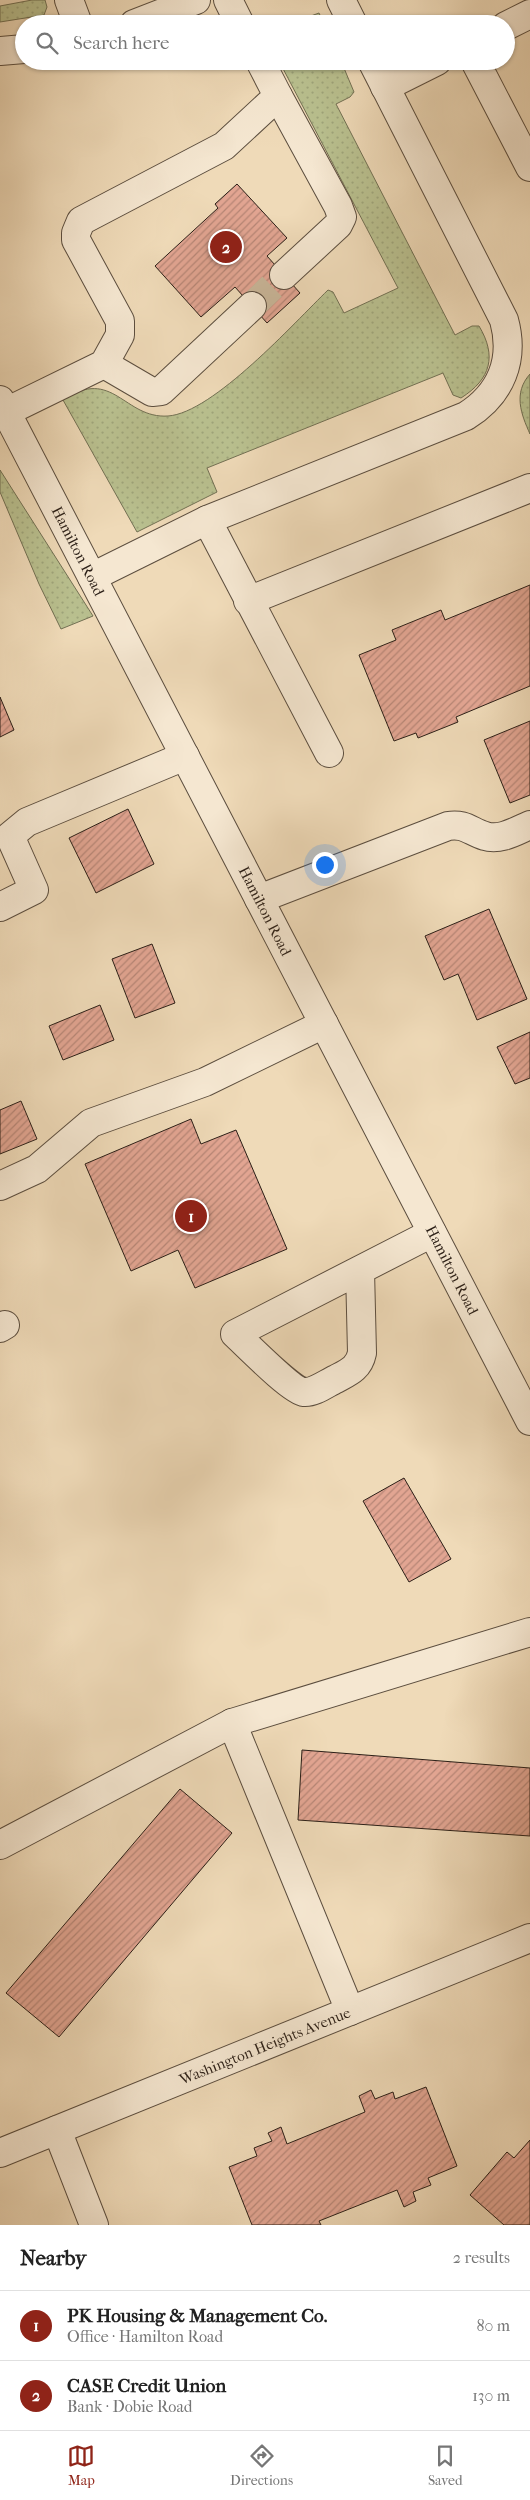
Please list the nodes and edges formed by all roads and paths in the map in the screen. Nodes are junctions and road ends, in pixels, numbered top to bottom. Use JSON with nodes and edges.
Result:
{"nodes":[{"id":1,"x":69,"y":0,"type":"edge"},
{"id":2,"x":228,"y":0,"type":"edge"},
{"id":3,"x":341,"y":0,"type":"edge"},
{"id":4,"x":192,"y":1,"type":"edge"},
{"id":5,"x":530,"y":14,"type":"edge"},
{"id":6,"x":75,"y":15,"type":"edge"},
{"id":7,"x":157,"y":15,"type":"edge"},
{"id":8,"x":236,"y":15,"type":"edge"},
{"id":9,"x":348,"y":15,"type":"edge"},
{"id":10,"x":515,"y":22,"type":"edge"},
{"id":11,"x":15,"y":49,"type":"edge"},
{"id":12,"x":0,"y":51,"type":"edge"},
{"id":13,"x":265,"y":70,"type":"edge"},
{"id":14,"x":376,"y":70,"type":"edge"},
{"id":15,"x":420,"y":70,"type":"edge"},
{"id":16,"x":480,"y":70,"type":"edge"},
{"id":17,"x":385,"y":88,"type":"junction"},
{"id":18,"x":278,"y":96,"type":"junction"},
{"id":19,"x":530,"y":167,"type":"edge"},
{"id":20,"x":284,"y":275,"type":"tunnel mouth"},
{"id":21,"x":252,"y":306,"type":"tunnel mouth"},
{"id":22,"x":104,"y":364,"type":"junction"},
{"id":23,"x":3,"y":406,"type":"edge"},
{"id":24,"x":530,"y":488,"type":"edge"},
{"id":25,"x":207,"y":520,"type":"junction"},
{"id":26,"x":92,"y":577,"type":"junction"},
{"id":27,"x":248,"y":601,"type":"junction"},
{"id":28,"x":328,"y":753,"type":"dead end"},
{"id":29,"x":185,"y":756,"type":"junction"},
{"id":30,"x":530,"y":825,"type":"edge"},
{"id":31,"x":259,"y":899,"type":"junction"},
{"id":32,"x":0,"y":907,"type":"edge"},
{"id":33,"x":324,"y":1024,"type":"junction"},
{"id":34,"x":0,"y":1186,"type":"edge"},
{"id":35,"x":432,"y":1232,"type":"junction"},
{"id":36,"x":360,"y":1270,"type":"junction"},
{"id":37,"x":530,"y":1421,"type":"edge"},
{"id":38,"x":530,"y":1632,"type":"edge"},
{"id":39,"x":232,"y":1723,"type":"junction"},
{"id":40,"x":0,"y":1845,"type":"edge"},
{"id":41,"x":530,"y":1938,"type":"edge"},
{"id":42,"x":350,"y":2011,"type":"junction"},
{"id":43,"x":57,"y":2130,"type":"junction"},
{"id":44,"x":0,"y":2153,"type":"edge"},
{"id":45,"x":94,"y":2225,"type":"edge"}],
"edges":[{"from":1,"to":6,"type":"street"},
{"from":2,"to":8,"type":"street"},
{"from":3,"to":9,"type":"street"},
{"from":4,"to":7,"type":"street"},
{"from":5,"to":10,"type":"street"},
{"from":11,"to":12,"type":"street"},
{"from":13,"to":18,"type":"street"},
{"from":14,"to":17,"type":"street"},
{"from":15,"to":17,"type":"street"},
{"from":16,"to":19,"type":"street"},
{"from":17,"to":25,"type":"street"},
{"from":18,"to":20,"type":"street"},
{"from":18,"to":22,"type":"street"},
{"from":21,"to":22,"type":"street"},
{"from":22,"to":23,"type":"street"},
{"from":23,"to":26,"type":"street","name":"Hamilton Road"},
{"from":24,"to":27,"type":"street"},
{"from":25,"to":26,"type":"street"},
{"from":25,"to":27,"type":"street"},
{"from":26,"to":29,"type":"street","name":"Hamilton Road"},
{"from":27,"to":28,"type":"street"},
{"from":29,"to":31,"type":"street","name":"Hamilton Road"},
{"from":29,"to":32,"type":"street"},
{"from":30,"to":31,"type":"street"},
{"from":31,"to":33,"type":"street","name":"Hamilton Road"},
{"from":33,"to":34,"type":"street"},
{"from":33,"to":35,"type":"street","name":"Hamilton Road"},
{"from":35,"to":36,"type":"street"},
{"from":35,"to":37,"type":"street","name":"Hamilton Road"},
{"from":36,"to":36,"type":"street"},
{"from":38,"to":39,"type":"street"},
{"from":39,"to":40,"type":"street"},
{"from":39,"to":42,"type":"street"},
{"from":41,"to":42,"type":"street","name":"Washington Heights Avenue"},
{"from":42,"to":43,"type":"street","name":"Washington Heights Avenue"},
{"from":43,"to":44,"type":"street","name":"Washington Heights Avenue"},
{"from":43,"to":45,"type":"street"}]}
